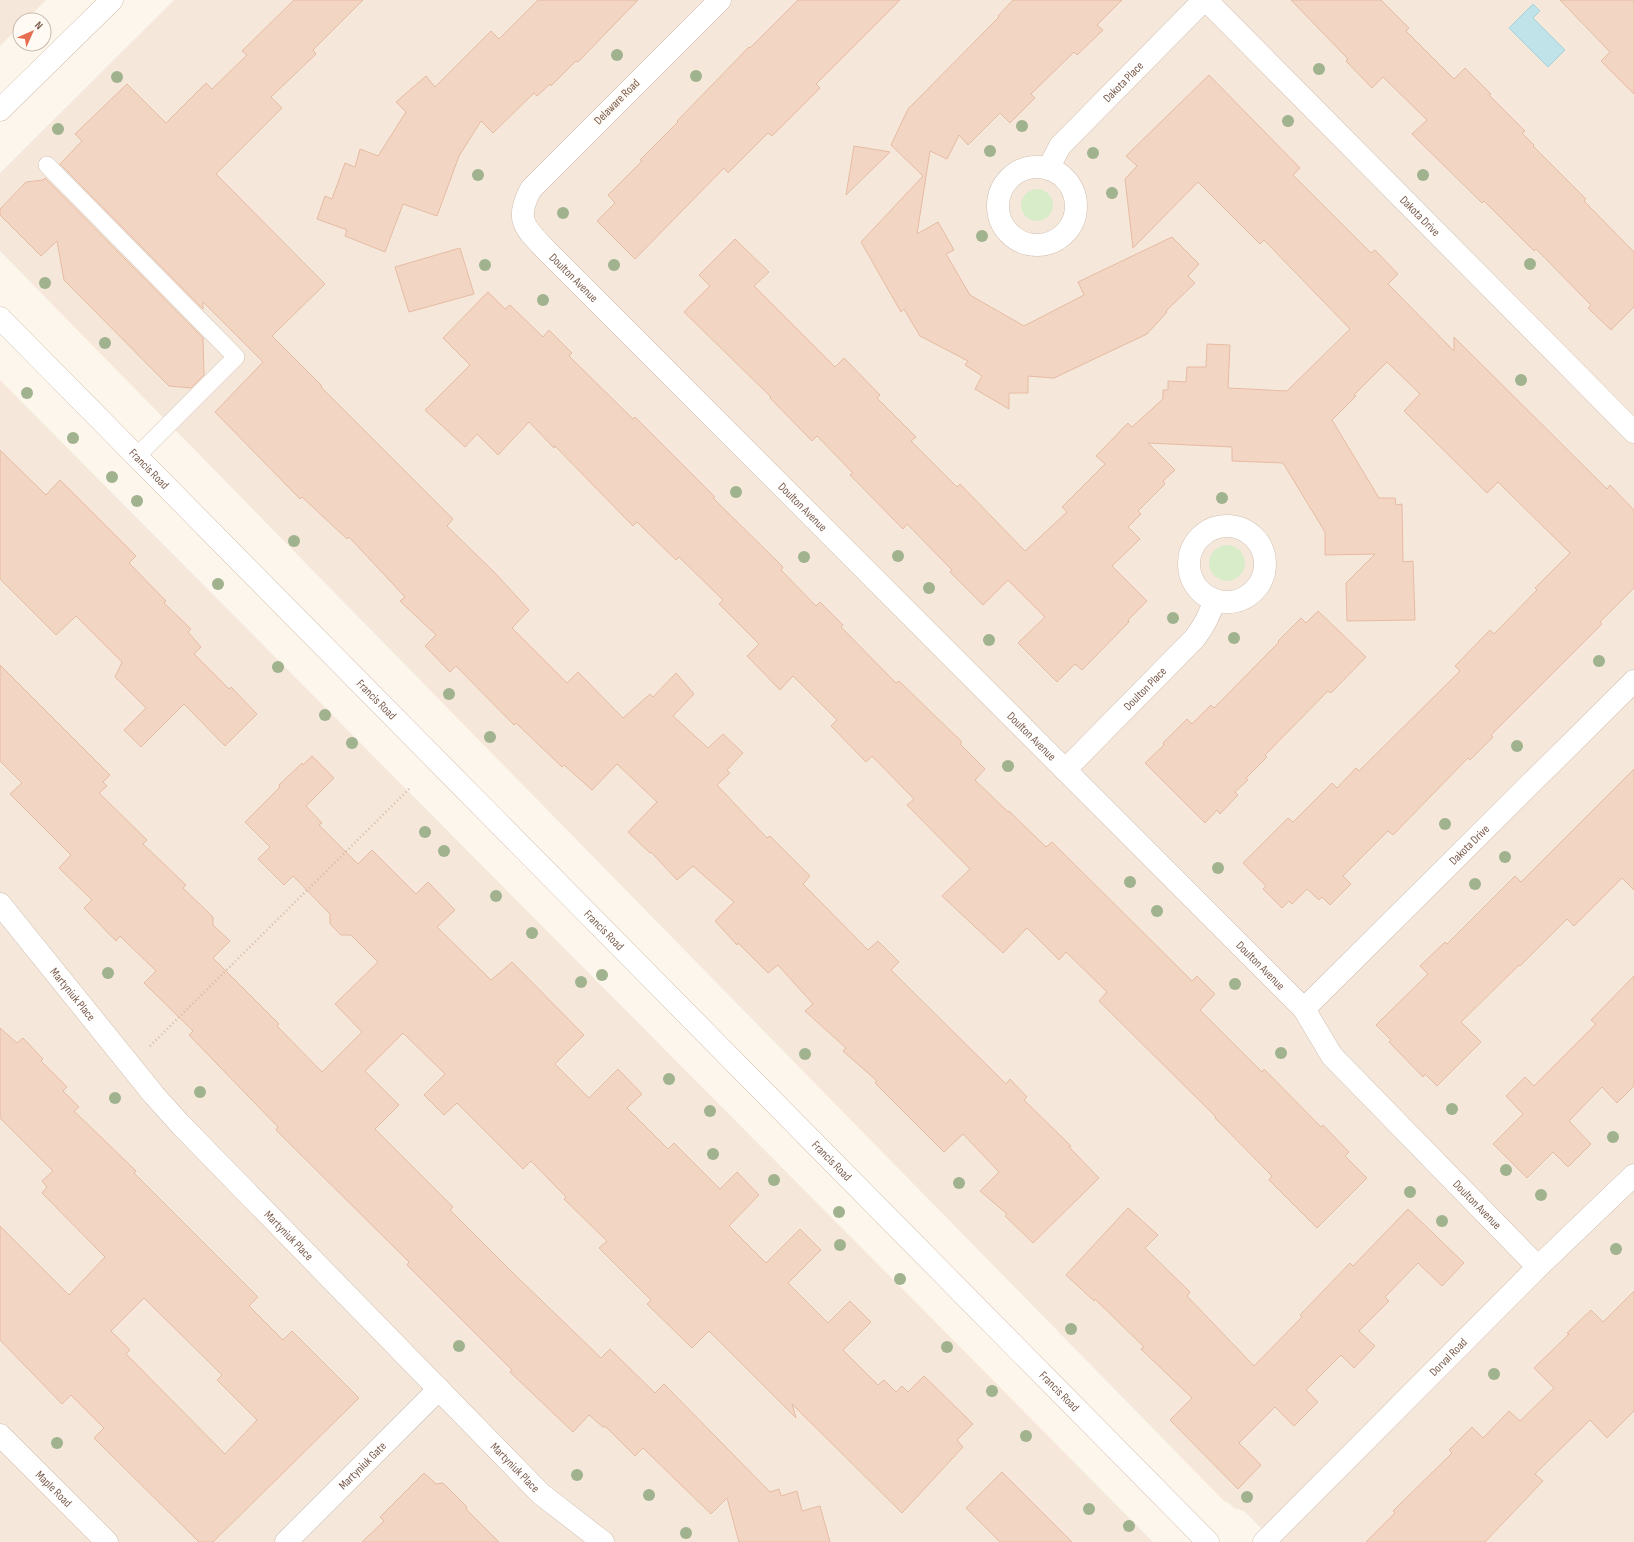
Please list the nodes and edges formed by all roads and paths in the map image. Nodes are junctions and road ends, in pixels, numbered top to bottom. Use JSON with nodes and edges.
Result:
{"nodes":[{"id":1,"x":112,"y":0,"type":"edge"},
{"id":2,"x":720,"y":0,"type":"edge"},
{"id":3,"x":1205,"y":0,"type":"edge"},
{"id":4,"x":0,"y":110,"type":"edge"},
{"id":5,"x":47,"y":165,"type":"dead end"},
{"id":6,"x":1048,"y":169,"type":"dead end"},
{"id":7,"x":522,"y":211,"type":"joint"},
{"id":8,"x":0,"y":318,"type":"edge"},
{"id":9,"x":1634,"y":432,"type":"edge"},
{"id":10,"x":136,"y":456,"type":"junction"},
{"id":11,"x":1214,"y":600,"type":"dead end"},
{"id":12,"x":1634,"y":681,"type":"edge"},
{"id":13,"x":1065,"y":770,"type":"junction"},
{"id":14,"x":411,"y":787,"type":"dead end"},
{"id":15,"x":0,"y":904,"type":"edge"},
{"id":16,"x":1304,"y":1009,"type":"junction"},
{"id":17,"x":131,"y":1065,"type":"junction"},
{"id":18,"x":1634,"y":1175,"type":"edge"},
{"id":19,"x":1538,"y":1267,"type":"junction"},
{"id":20,"x":439,"y":1389,"type":"junction"},
{"id":21,"x":0,"y":1435,"type":"edge"},
{"id":22,"x":107,"y":1542,"type":"edge"},
{"id":23,"x":286,"y":1542,"type":"edge"},
{"id":24,"x":603,"y":1542,"type":"edge"},
{"id":25,"x":1208,"y":1542,"type":"edge"},
{"id":26,"x":1264,"y":1542,"type":"edge"}],
"edges":[{"from":1,"to":4,"type":"street"},
{"from":2,"to":7,"type":"street","name":"Delaware Road"},
{"from":3,"to":6,"type":"street","name":"Dakota Place"},
{"from":3,"to":9,"type":"street","name":"Dakota Drive"},
{"from":5,"to":10,"type":"lane"},
{"from":7,"to":13,"type":"street","name":"Doulton Avenue"},
{"from":8,"to":10,"type":"street","name":"Francis Road"},
{"from":10,"to":25,"type":"street","name":"Francis Road"},
{"from":11,"to":13,"type":"street","name":"Doulton Place"},
{"from":12,"to":16,"type":"street","name":"Dakota Drive"},
{"from":13,"to":16,"type":"street","name":"Doulton Avenue"},
{"from":14,"to":17,"type":"path"},
{"from":15,"to":17,"type":"street","name":"Martyniuk Place"},
{"from":16,"to":19,"type":"street","name":"Doulton Avenue"},
{"from":17,"to":20,"type":"street","name":"Martyniuk Place"},
{"from":18,"to":19,"type":"street","name":"Dorval Road"},
{"from":19,"to":26,"type":"street","name":"Dorval Road"},
{"from":20,"to":23,"type":"street","name":"Martyniuk Gate"},
{"from":20,"to":24,"type":"street","name":"Martyniuk Place"},
{"from":21,"to":22,"type":"street","name":"Maple Road"}]}
